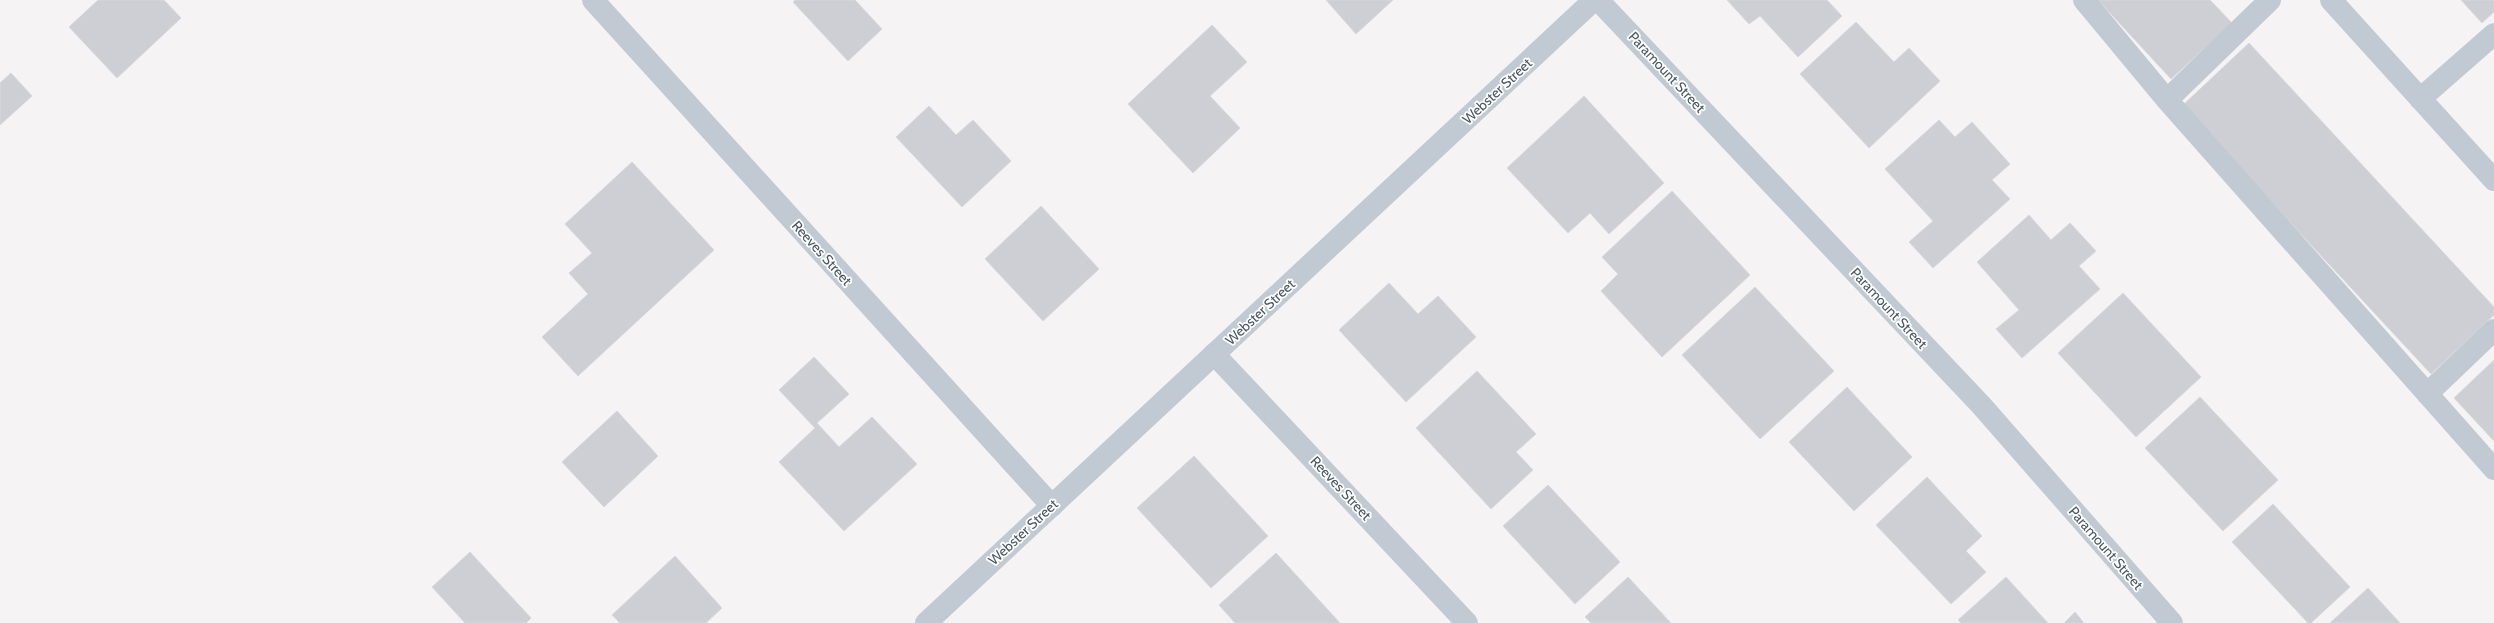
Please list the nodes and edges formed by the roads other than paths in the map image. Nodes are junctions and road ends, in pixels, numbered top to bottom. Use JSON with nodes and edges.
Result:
{"nodes":[{"id":1,"x":593,"y":0,"type":"edge"},
{"id":2,"x":1594,"y":0,"type":"edge"},
{"id":3,"x":1598,"y":0,"type":"edge"},
{"id":4,"x":2084,"y":0,"type":"edge"},
{"id":5,"x":2270,"y":0,"type":"edge"},
{"id":6,"x":2331,"y":0,"type":"edge"},
{"id":7,"x":2494,"y":34,"type":"edge"},
{"id":8,"x":2420,"y":98,"type":"junction"},
{"id":9,"x":2167,"y":100,"type":"junction"},
{"id":10,"x":2494,"y":180,"type":"edge"},
{"id":11,"x":2494,"y":330,"type":"edge"},
{"id":12,"x":1214,"y":354,"type":"junction"},
{"id":13,"x":2427,"y":394,"type":"junction"},
{"id":14,"x":2494,"y":470,"type":"edge"},
{"id":15,"x":1052,"y":506,"type":"junction"},
{"id":16,"x":926,"y":623,"type":"edge"},
{"id":17,"x":1466,"y":623,"type":"edge"},
{"id":18,"x":2172,"y":623,"type":"edge"}],
"edges":[{"from":1,"to":15,"type":"street","name":"Reeves Street"},
{"from":2,"to":12,"type":"street","name":"Webster Street"},
{"from":3,"to":18,"type":"street","name":"Paramount Street"},
{"from":4,"to":9,"type":"street"},
{"from":5,"to":9,"type":"street"},
{"from":6,"to":8,"type":"street"},
{"from":7,"to":8,"type":"street"},
{"from":8,"to":10,"type":"street"},
{"from":9,"to":13,"type":"street"},
{"from":11,"to":13,"type":"street"},
{"from":12,"to":15,"type":"street","name":"Webster Street"},
{"from":12,"to":17,"type":"street","name":"Reeves Street"},
{"from":13,"to":14,"type":"street"},
{"from":15,"to":16,"type":"street","name":"Webster Street"}]}
